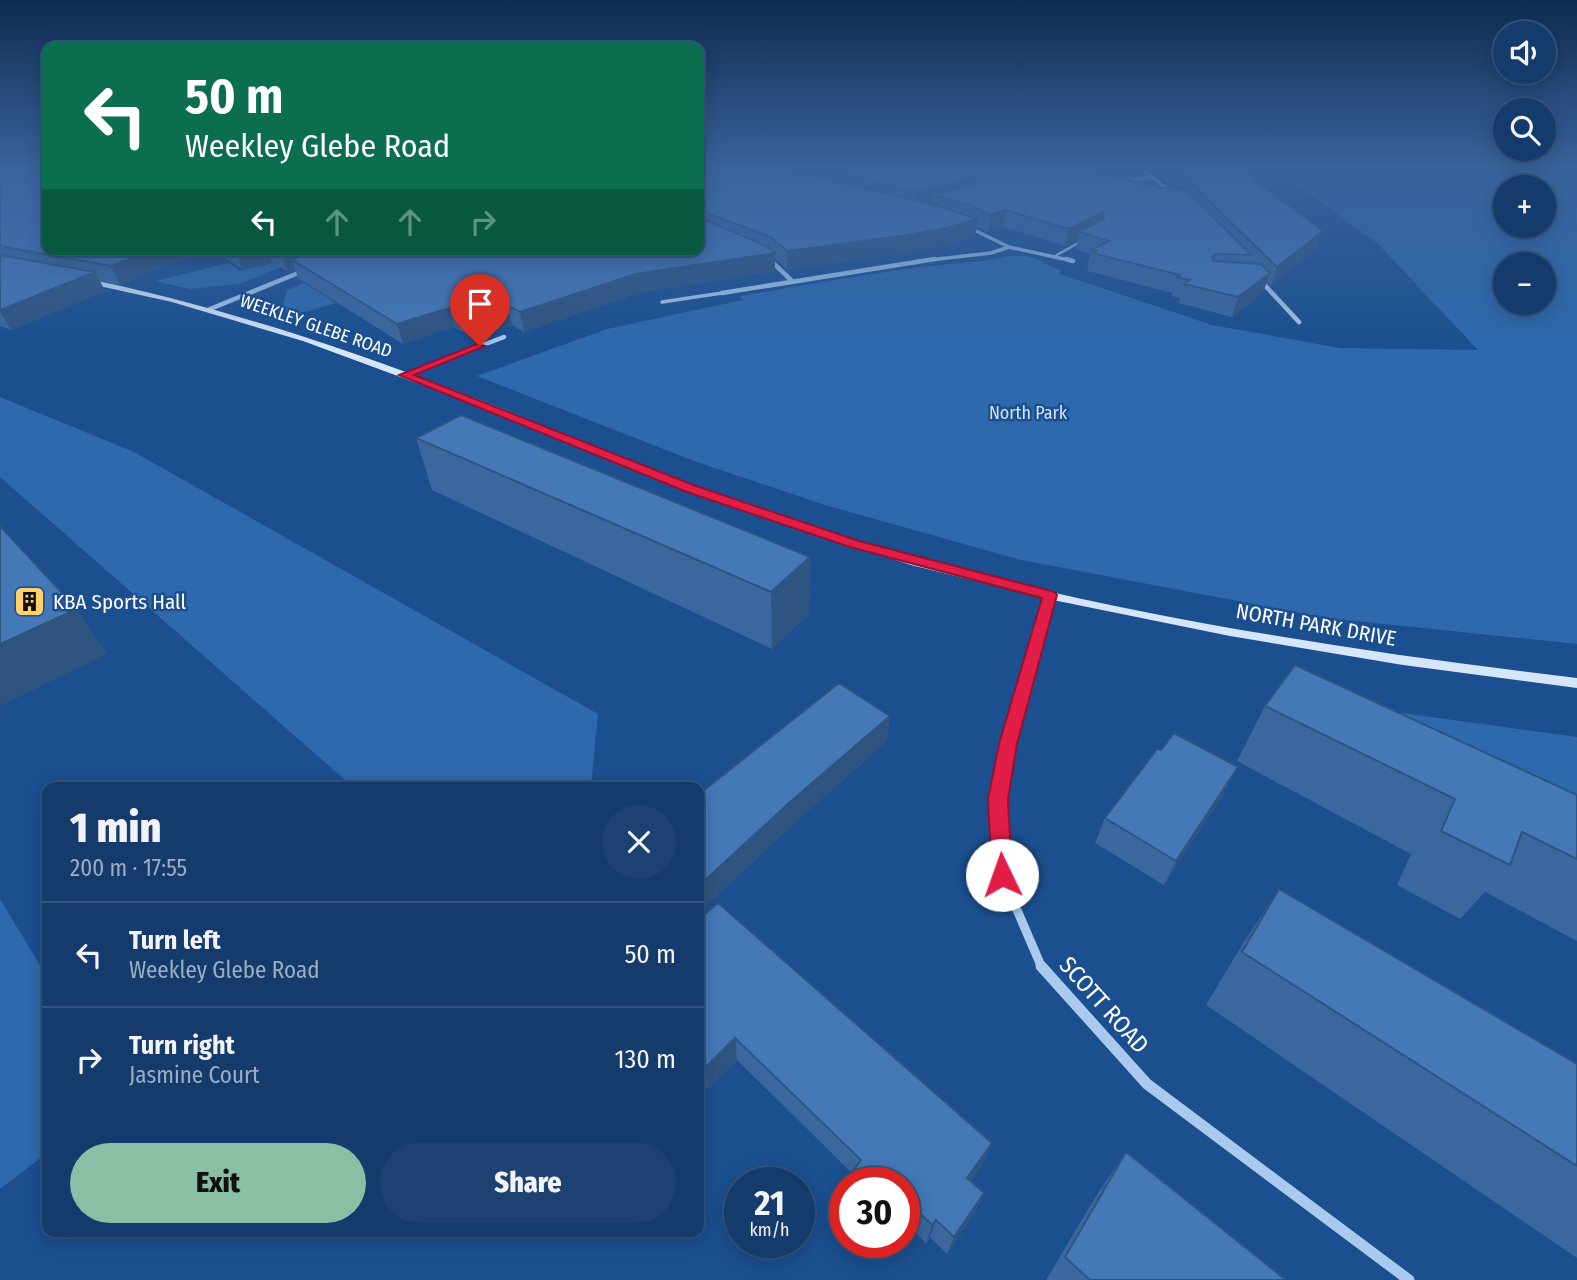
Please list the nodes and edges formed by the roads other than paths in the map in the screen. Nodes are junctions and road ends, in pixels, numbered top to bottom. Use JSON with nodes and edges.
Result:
{"nodes":[{"id":1,"x":969,"y":228,"type":"edge"},
{"id":2,"x":1088,"y":239,"type":"edge"},
{"id":3,"x":1009,"y":247,"type":"junction"},
{"id":4,"x":1055,"y":256,"type":"junction"},
{"id":5,"x":766,"y":257,"type":"edge"},
{"id":6,"x":1073,"y":261,"type":"dead end"},
{"id":7,"x":309,"y":269,"type":"edge"},
{"id":8,"x":1259,"y":278,"type":"edge"},
{"id":9,"x":76,"y":279,"type":"edge"},
{"id":10,"x":791,"y":280,"type":"junction"},
{"id":11,"x":722,"y":293,"type":"joint"},
{"id":12,"x":663,"y":302,"type":"dead end"},
{"id":13,"x":210,"y":309,"type":"junction"},
{"id":14,"x":1299,"y":322,"type":"dead end"},
{"id":15,"x":504,"y":337,"type":"dead end"},
{"id":16,"x":404,"y":375,"type":"junction"},
{"id":17,"x":1050,"y":595,"type":"junction"},
{"id":18,"x":1577,"y":683,"type":"edge"},
{"id":19,"x":1409,"y":1280,"type":"edge"}],
"edges":[{"from":1,"to":3,"type":"street"},
{"from":2,"to":4,"type":"lane"},
{"from":3,"to":4,"type":"street"},
{"from":3,"to":10,"type":"street"},
{"from":4,"to":6,"type":"street"},
{"from":5,"to":10,"type":"street"},
{"from":7,"to":13,"type":"street"},
{"from":8,"to":14,"type":"street"},
{"from":9,"to":13,"type":"street","name":"WEEKLEY GLEBE ROAD"},
{"from":10,"to":11,"type":"street"},
{"from":11,"to":12,"type":"lane"},
{"from":13,"to":16,"type":"street","name":"WEEKLEY GLEBE ROAD"},
{"from":15,"to":16,"type":"street"},
{"from":16,"to":17,"type":"street","name":"WEEKLEY GLEBE ROAD"},
{"from":17,"to":18,"type":"street","name":"NORTH PARK DRIVE"},
{"from":17,"to":19,"type":"street","name":"SCOTT ROAD"}]}
